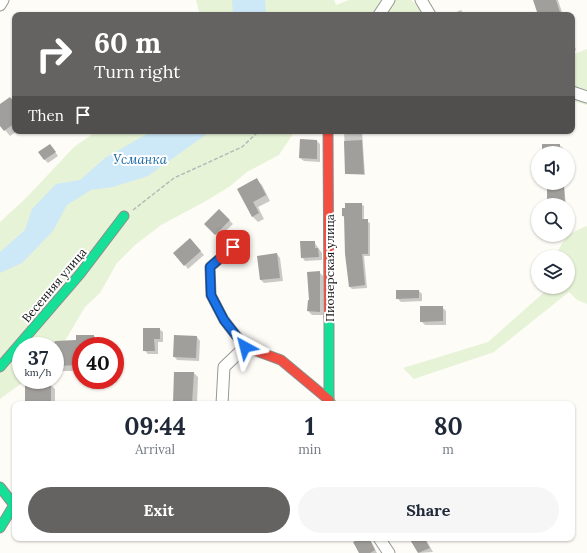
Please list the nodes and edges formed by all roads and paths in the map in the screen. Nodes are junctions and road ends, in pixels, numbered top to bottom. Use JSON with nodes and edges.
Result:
{"nodes":[{"id":1,"x":3,"y":0,"type":"edge"},
{"id":2,"x":389,"y":0,"type":"edge"},
{"id":3,"x":421,"y":0,"type":"edge"},
{"id":4,"x":0,"y":5,"type":"edge"},
{"id":5,"x":381,"y":12,"type":"edge"},
{"id":6,"x":428,"y":12,"type":"edge"},
{"id":7,"x":575,"y":93,"type":"edge"},
{"id":8,"x":587,"y":97,"type":"edge"},
{"id":9,"x":256,"y":134,"type":"edge"},
{"id":10,"x":328,"y":134,"type":"edge"},
{"id":11,"x":124,"y":216,"type":"joint"},
{"id":12,"x":233,"y":247,"type":"dead end"},
{"id":13,"x":245,"y":347,"type":"junction"},
{"id":14,"x":0,"y":367,"type":"edge"},
{"id":15,"x":222,"y":401,"type":"edge"},
{"id":16,"x":329,"y":401,"type":"edge"},
{"id":17,"x":330,"y":401,"type":"edge"},
{"id":18,"x":0,"y":487,"type":"edge"},
{"id":19,"x":12,"y":502,"type":"edge"},
{"id":20,"x":12,"y":508,"type":"edge"},
{"id":21,"x":0,"y":528,"type":"edge"},
{"id":22,"x":381,"y":541,"type":"edge"},
{"id":23,"x":389,"y":553,"type":"edge"}],
"edges":[{"from":1,"to":4,"type":"street"},
{"from":2,"to":5,"type":"street"},
{"from":3,"to":6,"type":"street"},
{"from":7,"to":8,"type":"street"},
{"from":9,"to":11,"type":"path"},
{"from":10,"to":17,"type":"street","name":"Пионерская улица"},
{"from":11,"to":14,"type":"street","name":"Весенняя улица"},
{"from":12,"to":13,"type":"street"},
{"from":13,"to":15,"type":"street"},
{"from":13,"to":16,"type":"street"},
{"from":18,"to":19,"type":"street"},
{"from":20,"to":21,"type":"street"},
{"from":22,"to":23,"type":"street"}]}
